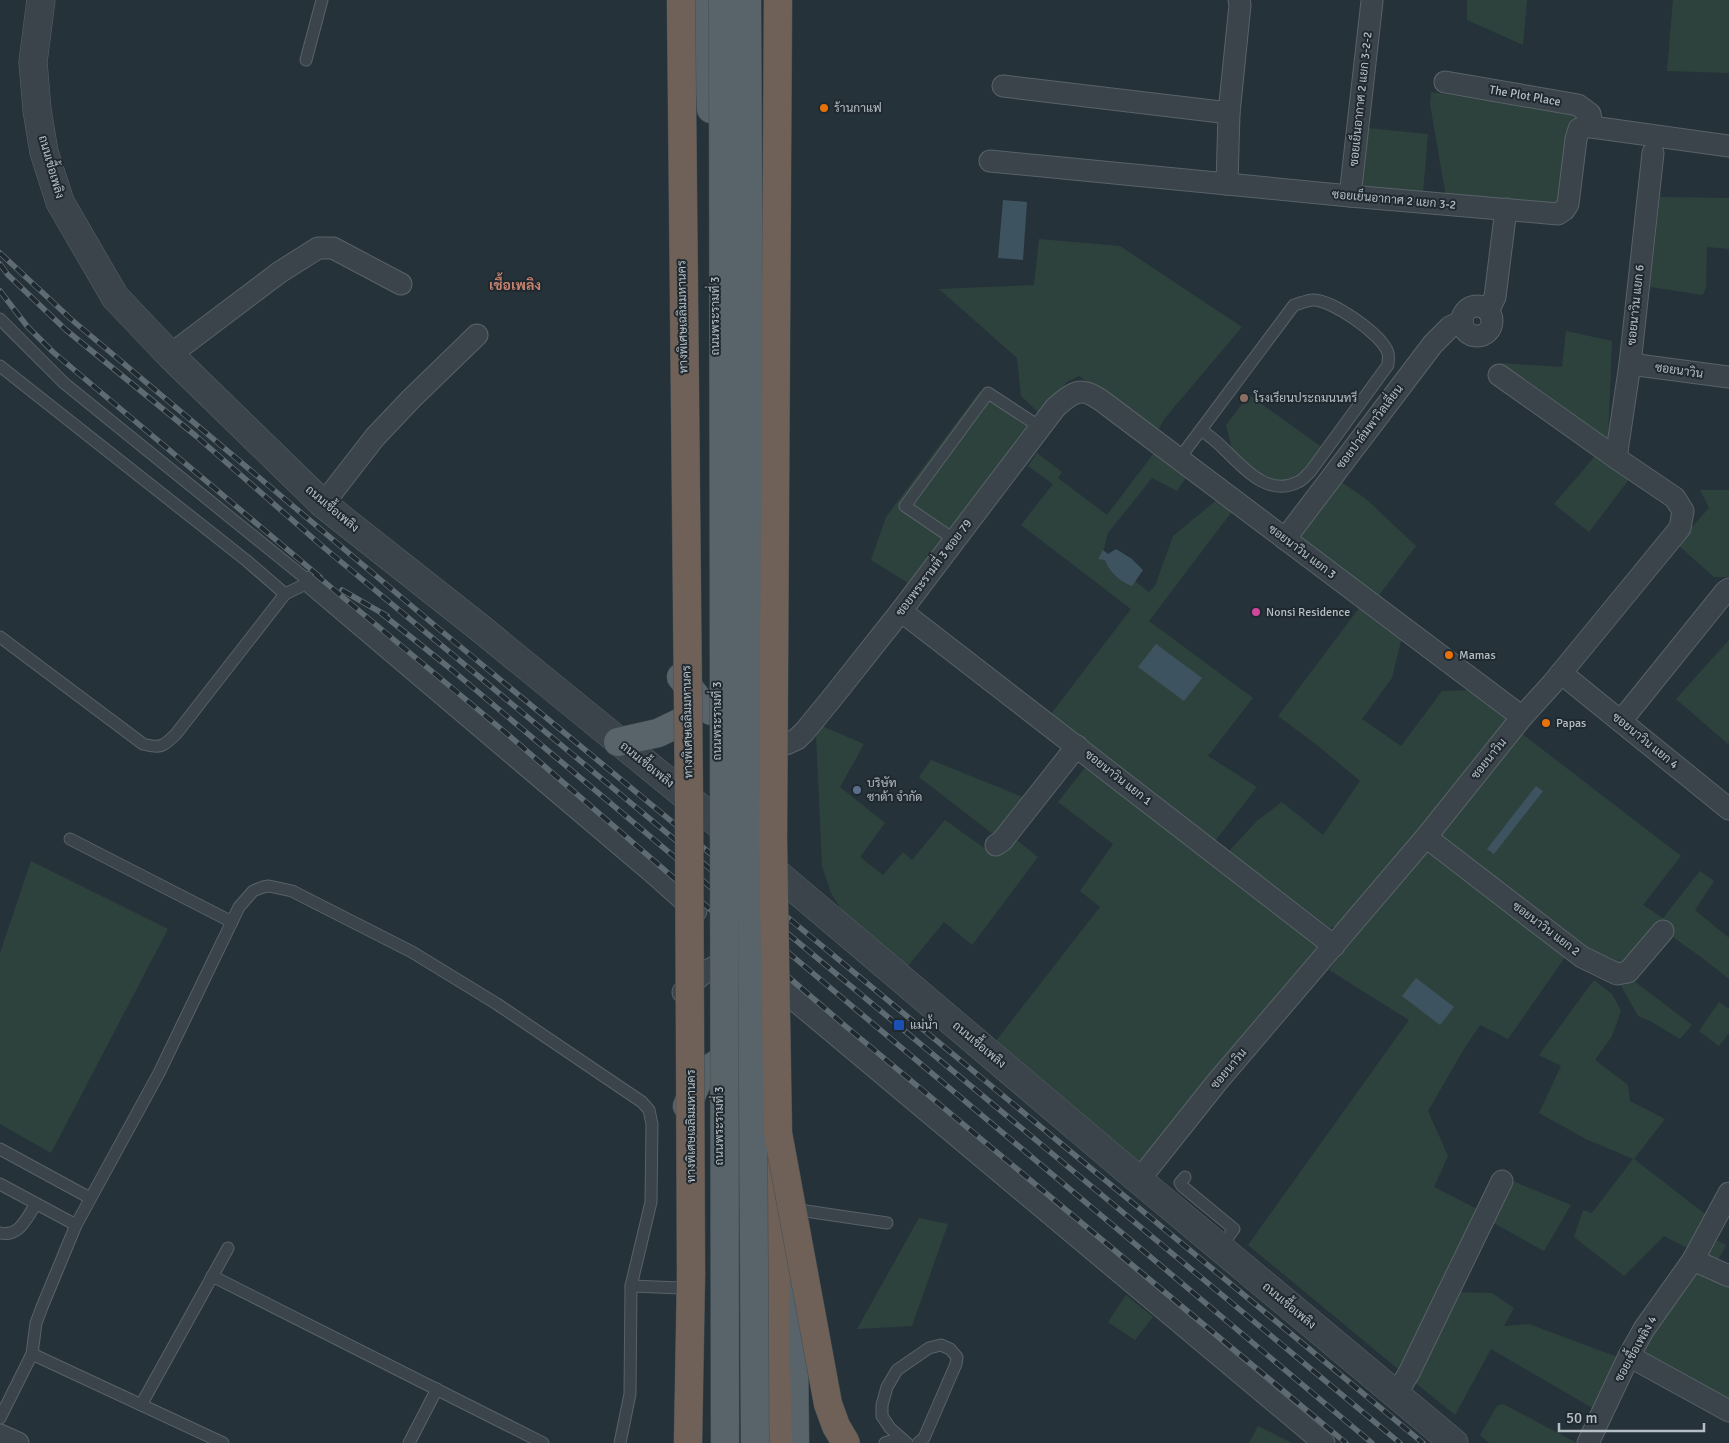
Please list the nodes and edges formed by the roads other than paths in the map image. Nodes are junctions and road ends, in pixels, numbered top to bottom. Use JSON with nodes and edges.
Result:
{"nodes":[{"id":1,"x":41,"y":0,"type":"edge"},
{"id":2,"x":322,"y":0,"type":"edge"},
{"id":3,"x":681,"y":0,"type":"edge"},
{"id":4,"x":687,"y":0,"type":"edge"},
{"id":5,"x":705,"y":0,"type":"edge"},
{"id":6,"x":723,"y":0,"type":"edge"},
{"id":7,"x":747,"y":0,"type":"edge"},
{"id":8,"x":758,"y":0,"type":"edge"},
{"id":9,"x":778,"y":0,"type":"edge"},
{"id":10,"x":1238,"y":0,"type":"edge"},
{"id":11,"x":1372,"y":1,"type":"edge"},
{"id":12,"x":306,"y":60,"type":"dead end"},
{"id":13,"x":1445,"y":82,"type":"dead end"},
{"id":14,"x":1002,"y":86,"type":"dead end"},
{"id":15,"x":1229,"y":113,"type":"junction"},
{"id":16,"x":1592,"y":127,"type":"junction"},
{"id":17,"x":1729,"y":146,"type":"edge"},
{"id":18,"x":1653,"y":153,"type":"dead end"},
{"id":19,"x":990,"y":161,"type":"dead end"},
{"id":20,"x":1227,"y":184,"type":"junction"},
{"id":21,"x":1350,"y":196,"type":"junction"},
{"id":22,"x":1506,"y":209,"type":"junction"},
{"id":23,"x":401,"y":284,"type":"dead end"},
{"id":24,"x":0,"y":319,"type":"edge"},
{"id":25,"x":477,"y":335,"type":"dead end"},
{"id":26,"x":170,"y":356,"type":"junction"},
{"id":27,"x":1630,"y":364,"type":"junction"},
{"id":28,"x":0,"y":366,"type":"edge"},
{"id":29,"x":1499,"y":375,"type":"dead end"},
{"id":30,"x":1729,"y":377,"type":"edge"},
{"id":31,"x":1080,"y":392,"type":"joint"},
{"id":32,"x":1040,"y":427,"type":"junction"},
{"id":33,"x":1201,"y":430,"type":"junction"},
{"id":34,"x":1616,"y":458,"type":"junction"},
{"id":35,"x":1179,"y":459,"type":"junction"},
{"id":36,"x":323,"y":504,"type":"junction"},
{"id":37,"x":1285,"y":539,"type":"junction"},
{"id":38,"x":955,"y":540,"type":"junction"},
{"id":39,"x":310,"y":582,"type":"junction"},
{"id":40,"x":1729,"y":589,"type":"edge"},
{"id":41,"x":285,"y":594,"type":"junction"},
{"id":42,"x":901,"y":611,"type":"junction"},
{"id":43,"x":787,"y":636,"type":"junction"},
{"id":44,"x":0,"y":637,"type":"edge"},
{"id":45,"x":1560,"y":673,"type":"junction"},
{"id":46,"x":681,"y":677,"type":"junction"},
{"id":47,"x":1522,"y":717,"type":"junction"},
{"id":48,"x":1621,"y":721,"type":"junction"},
{"id":49,"x":681,"y":722,"type":"junction"},
{"id":50,"x":618,"y":742,"type":"junction"},
{"id":51,"x":786,"y":744,"type":"junction"},
{"id":52,"x":1077,"y":746,"type":"junction"},
{"id":53,"x":681,"y":792,"type":"junction"},
{"id":54,"x":1729,"y":809,"type":"edge"},
{"id":55,"x":1426,"y":837,"type":"junction"},
{"id":56,"x":70,"y":839,"type":"dead end"},
{"id":57,"x":996,"y":845,"type":"dead end"},
{"id":58,"x":783,"y":877,"type":"junction"},
{"id":59,"x":680,"y":896,"type":"junction"},
{"id":60,"x":232,"y":922,"type":"junction"},
{"id":61,"x":1664,"y":931,"type":"dead end"},
{"id":62,"x":1334,"y":946,"type":"junction"},
{"id":63,"x":705,"y":971,"type":"junction"},
{"id":64,"x":786,"y":992,"type":"junction"},
{"id":65,"x":682,"y":994,"type":"junction"},
{"id":66,"x":790,"y":1090,"type":"junction"},
{"id":67,"x":684,"y":1112,"type":"junction"},
{"id":68,"x":778,"y":1134,"type":"junction"},
{"id":69,"x":0,"y":1149,"type":"edge"},
{"id":70,"x":1185,"y":1177,"type":"dead end"},
{"id":71,"x":1139,"y":1180,"type":"junction"},
{"id":72,"x":1502,"y":1181,"type":"dead end"},
{"id":73,"x":0,"y":1184,"type":"edge"},
{"id":74,"x":1729,"y":1193,"type":"edge"},
{"id":75,"x":90,"y":1198,"type":"junction"},
{"id":76,"x":36,"y":1204,"type":"junction"},
{"id":77,"x":792,"y":1209,"type":"junction"},
{"id":78,"x":887,"y":1223,"type":"dead end"},
{"id":79,"x":76,"y":1225,"type":"junction"},
{"id":80,"x":0,"y":1233,"type":"edge"},
{"id":81,"x":228,"y":1248,"type":"dead end"},
{"id":82,"x":1220,"y":1248,"type":"junction"},
{"id":83,"x":1693,"y":1260,"type":"junction"},
{"id":84,"x":212,"y":1276,"type":"junction"},
{"id":85,"x":1729,"y":1276,"type":"edge"},
{"id":86,"x":631,"y":1286,"type":"junction"},
{"id":87,"x":681,"y":1288,"type":"junction"},
{"id":88,"x":32,"y":1354,"type":"junction"},
{"id":89,"x":1629,"y":1356,"type":"junction"},
{"id":90,"x":437,"y":1389,"type":"junction"},
{"id":91,"x":1396,"y":1394,"type":"junction"},
{"id":92,"x":141,"y":1405,"type":"junction"},
{"id":93,"x":1729,"y":1411,"type":"edge"},
{"id":94,"x":0,"y":1418,"type":"edge"},
{"id":95,"x":0,"y":1435,"type":"edge"},
{"id":96,"x":722,"y":1435,"type":"edge"},
{"id":97,"x":904,"y":1440,"type":"edge"},
{"id":98,"x":18,"y":1443,"type":"edge"},
{"id":99,"x":223,"y":1443,"type":"edge"},
{"id":100,"x":409,"y":1443,"type":"edge"},
{"id":101,"x":543,"y":1443,"type":"edge"},
{"id":102,"x":620,"y":1443,"type":"edge"},
{"id":103,"x":682,"y":1443,"type":"edge"},
{"id":104,"x":688,"y":1443,"type":"edge"},
{"id":105,"x":753,"y":1443,"type":"edge"},
{"id":106,"x":778,"y":1443,"type":"edge"},
{"id":107,"x":796,"y":1443,"type":"edge"},
{"id":108,"x":846,"y":1443,"type":"edge"},
{"id":109,"x":886,"y":1443,"type":"edge"},
{"id":110,"x":918,"y":1443,"type":"edge"},
{"id":111,"x":1324,"y":1443,"type":"edge"},
{"id":112,"x":1454,"y":1443,"type":"edge"},
{"id":113,"x":1588,"y":1443,"type":"edge"}],
"edges":[{"from":1,"to":26,"type":"street","name":"ถนนเชื้อเพลิง"},
{"from":2,"to":12,"type":"lane"},
{"from":3,"to":104,"type":"highway","name":"ทางพิเศษเฉลิมมหานคร","bridge":true},
{"from":4,"to":46,"type":"main road"},
{"from":5,"to":96,"type":"main road","name":"ถนนพระรามที่ 3"},
{"from":6,"to":96,"type":"main road","name":"ถนนพระรามที่ 3","bridge":true},
{"from":7,"to":105,"type":"main road","bridge":true},
{"from":8,"to":105,"type":"main road"},
{"from":9,"to":43,"type":"main road"},
{"from":9,"to":68,"type":"highway","bridge":true},
{"from":10,"to":15,"type":"street"},
{"from":11,"to":21,"type":"street","name":"ซอยเย็นอากาศ 2 แยก 3-2-2"},
{"from":13,"to":16,"type":"street","name":"The Plot Place"},
{"from":14,"to":15,"type":"street"},
{"from":15,"to":20,"type":"street"},
{"from":16,"to":17,"type":"street"},
{"from":16,"to":22,"type":"street","name":"ซอยเย็นอากาศ 2 แยก 3-2"},
{"from":18,"to":27,"type":"street","name":"ซอยนาวิน แยก 6"},
{"from":19,"to":20,"type":"street","name":"ซอยเย็นอากาศ 2 แยก 3-2"},
{"from":20,"to":21,"type":"street","name":"ซอยเย็นอากาศ 2 แยก 3-2"},
{"from":21,"to":22,"type":"street","name":"ซอยเย็นอากาศ 2 แยก 3-2"},
{"from":22,"to":37,"type":"street","name":"ซอยปาล์มพาวิลเลี่ยน"},
{"from":23,"to":26,"type":"street"},
{"from":24,"to":39,"type":"lane"},
{"from":25,"to":36,"type":"street"},
{"from":26,"to":36,"type":"street","name":"ถนนเชื้อเพลิง"},
{"from":27,"to":30,"type":"street","name":"ซอยนาวิน"},
{"from":27,"to":34,"type":"street","name":"ซอยนาวิน แยก 6"},
{"from":28,"to":41,"type":"lane"},
{"from":29,"to":34,"type":"street","name":"ซอยนาวิน"},
{"from":31,"to":32,"type":"street","name":"ซอยพระรามที่ 3 ซอย 79"},
{"from":31,"to":35,"type":"street","name":"ซอยนาวิน แยก 3"},
{"from":32,"to":38,"type":"street","name":"ซอยพระรามที่ 3 ซอย 79"},
{"from":32,"to":38,"type":"lane"},
{"from":33,"to":33,"type":"lane"},
{"from":33,"to":35,"type":"lane"},
{"from":34,"to":45,"type":"street","name":"ซอยนาวิน"},
{"from":35,"to":37,"type":"street","name":"ซอยนาวิน แยก 3"},
{"from":36,"to":50,"type":"street","name":"ถนนเชื้อเพลิง"},
{"from":37,"to":47,"type":"street","name":"ซอยนาวิน แยก 3"},
{"from":38,"to":42,"type":"street","name":"ซอยพระรามที่ 3 ซอย 79"},
{"from":39,"to":41,"type":"lane"},
{"from":39,"to":59,"type":"street"},
{"from":40,"to":48,"type":"street"},
{"from":41,"to":44,"type":"lane"},
{"from":42,"to":51,"type":"street","name":"ซอยพระรามที่ 3 ซอย 79"},
{"from":42,"to":52,"type":"street","name":"ซอยนาวิน แยก 1"},
{"from":43,"to":46,"type":"main road"},
{"from":43,"to":51,"type":"main road"},
{"from":45,"to":47,"type":"street","name":"ซอยนาวิน"},
{"from":45,"to":48,"type":"street","name":"ซอยนาวิน แยก 4"},
{"from":46,"to":49,"type":"main road"},
{"from":47,"to":55,"type":"street","name":"ซอยนาวิน"},
{"from":48,"to":54,"type":"street","name":"ซอยนาวิน แยก 4"},
{"from":49,"to":50,"type":"main road"},
{"from":49,"to":53,"type":"main road"},
{"from":50,"to":53,"type":"street","name":"ถนนเชื้อเพลิง"},
{"from":51,"to":58,"type":"main road"},
{"from":52,"to":57,"type":"street"},
{"from":52,"to":62,"type":"street","name":"ซอยนาวิน แยก 1"},
{"from":53,"to":58,"type":"street","name":"ถนนเชื้อเพลิง"},
{"from":55,"to":61,"type":"street","name":"ซอยนาวิน แยก 2"},
{"from":55,"to":62,"type":"street","name":"ซอยนาวิน"},
{"from":56,"to":60,"type":"lane"},
{"from":58,"to":71,"type":"street","name":"ถนนเชื้อเพลิง"},
{"from":59,"to":63,"type":"street"},
{"from":59,"to":65,"type":"main road"},
{"from":60,"to":75,"type":"lane"},
{"from":60,"to":86,"type":"lane"},
{"from":62,"to":71,"type":"street","name":"ซอยนาวิน"},
{"from":63,"to":64,"type":"street"},
{"from":63,"to":65,"type":"street"},
{"from":64,"to":66,"type":"main road"},
{"from":64,"to":111,"type":"street"},
{"from":65,"to":67,"type":"main road"},
{"from":66,"to":67,"type":"main road"},
{"from":66,"to":77,"type":"main road"},
{"from":67,"to":87,"type":"main road"},
{"from":68,"to":106,"type":"highway","bridge":true},
{"from":68,"to":108,"type":"highway","bridge":true},
{"from":69,"to":75,"type":"lane"},
{"from":70,"to":82,"type":"lane"},
{"from":71,"to":82,"type":"street","name":"ถนนเชื้อเพลิง"},
{"from":72,"to":91,"type":"street"},
{"from":73,"to":76,"type":"lane"},
{"from":74,"to":83,"type":"street","name":"ซอยเชื้อเพลิง 4"},
{"from":75,"to":79,"type":"lane"},
{"from":76,"to":79,"type":"lane"},
{"from":76,"to":80,"type":"lane"},
{"from":77,"to":78,"type":"lane"},
{"from":77,"to":107,"type":"main road"},
{"from":79,"to":88,"type":"lane"},
{"from":81,"to":84,"type":"lane"},
{"from":82,"to":91,"type":"street","name":"ถนนเชื้อเพลิง"},
{"from":83,"to":85,"type":"street"},
{"from":83,"to":89,"type":"street","name":"ซอยเชื้อเพลิง 4"},
{"from":84,"to":90,"type":"lane"},
{"from":84,"to":92,"type":"lane"},
{"from":86,"to":87,"type":"lane"},
{"from":86,"to":102,"type":"lane"},
{"from":87,"to":103,"type":"main road"},
{"from":88,"to":92,"type":"lane"},
{"from":88,"to":94,"type":"lane"},
{"from":89,"to":93,"type":"street"},
{"from":89,"to":113,"type":"street","name":"ซอยเชื้อเพลิง 4"},
{"from":90,"to":100,"type":"lane"},
{"from":90,"to":101,"type":"lane"},
{"from":91,"to":112,"type":"street","name":"ถนนเชื้อเพลิง"},
{"from":92,"to":99,"type":"lane"},
{"from":95,"to":98,"type":"street"},
{"from":97,"to":109,"type":"lane"},
{"from":97,"to":110,"type":"lane"}]}
